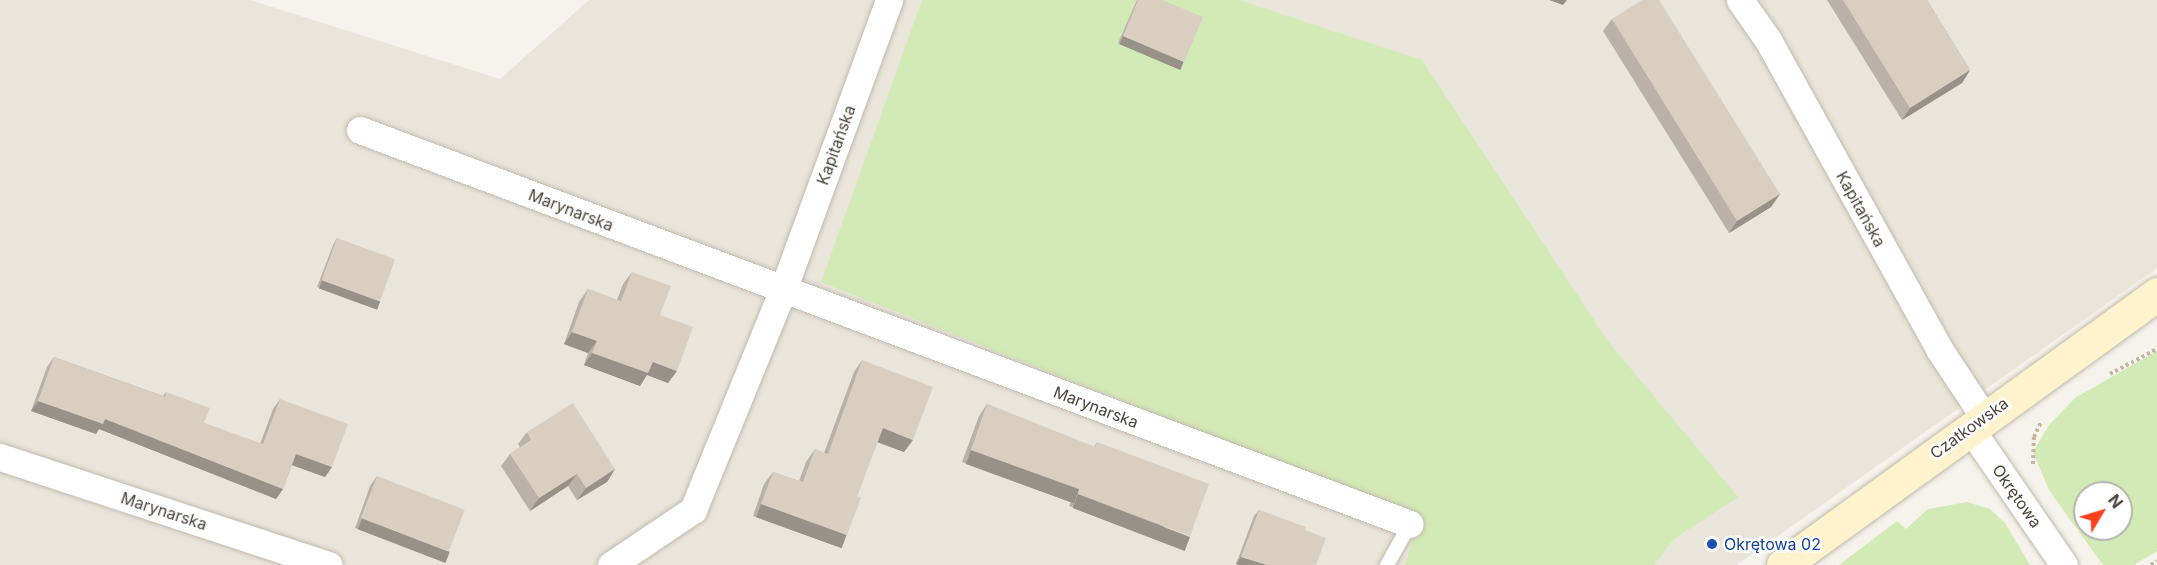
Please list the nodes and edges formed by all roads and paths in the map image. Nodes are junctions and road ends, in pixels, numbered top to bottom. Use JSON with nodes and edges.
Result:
{"nodes":[{"id":1,"x":889,"y":0,"type":"edge"},
{"id":2,"x":1740,"y":0,"type":"edge"},
{"id":3,"x":360,"y":130,"type":"dead end"},
{"id":4,"x":783,"y":290,"type":"junction"},
{"id":5,"x":2157,"y":294,"type":"edge"},
{"id":6,"x":2157,"y":349,"type":"edge"},
{"id":7,"x":2105,"y":376,"type":"dead end"},
{"id":8,"x":2047,"y":413,"type":"dead end"},
{"id":9,"x":1977,"y":422,"type":"junction"},
{"id":10,"x":0,"y":457,"type":"edge"},
{"id":11,"x":2034,"y":470,"type":"dead end"},
{"id":12,"x":1410,"y":525,"type":"joint"},
{"id":13,"x":2157,"y":561,"type":"edge"},
{"id":14,"x":329,"y":565,"type":"edge"},
{"id":15,"x":611,"y":565,"type":"edge"},
{"id":16,"x":1387,"y":565,"type":"edge"},
{"id":17,"x":1783,"y":565,"type":"edge"},
{"id":18,"x":2064,"y":565,"type":"edge"},
{"id":19,"x":2151,"y":565,"type":"edge"}],
"edges":[{"from":1,"to":4,"type":"street","name":"Kapitańska"},
{"from":2,"to":9,"type":"street","name":"Kapitańska"},
{"from":3,"to":4,"type":"street","name":"Marynarska"},
{"from":4,"to":12,"type":"street","name":"Marynarska"},
{"from":4,"to":15,"type":"street"},
{"from":5,"to":9,"type":"street","name":"Czatkowska"},
{"from":6,"to":7,"type":"path"},
{"from":8,"to":11,"type":"path"},
{"from":9,"to":17,"type":"street","name":"Czatkowska"},
{"from":9,"to":18,"type":"street","name":"Okrętowa"},
{"from":10,"to":14,"type":"street","name":"Marynarska"},
{"from":12,"to":16,"type":"lane"},
{"from":13,"to":19,"type":"path"}]}
